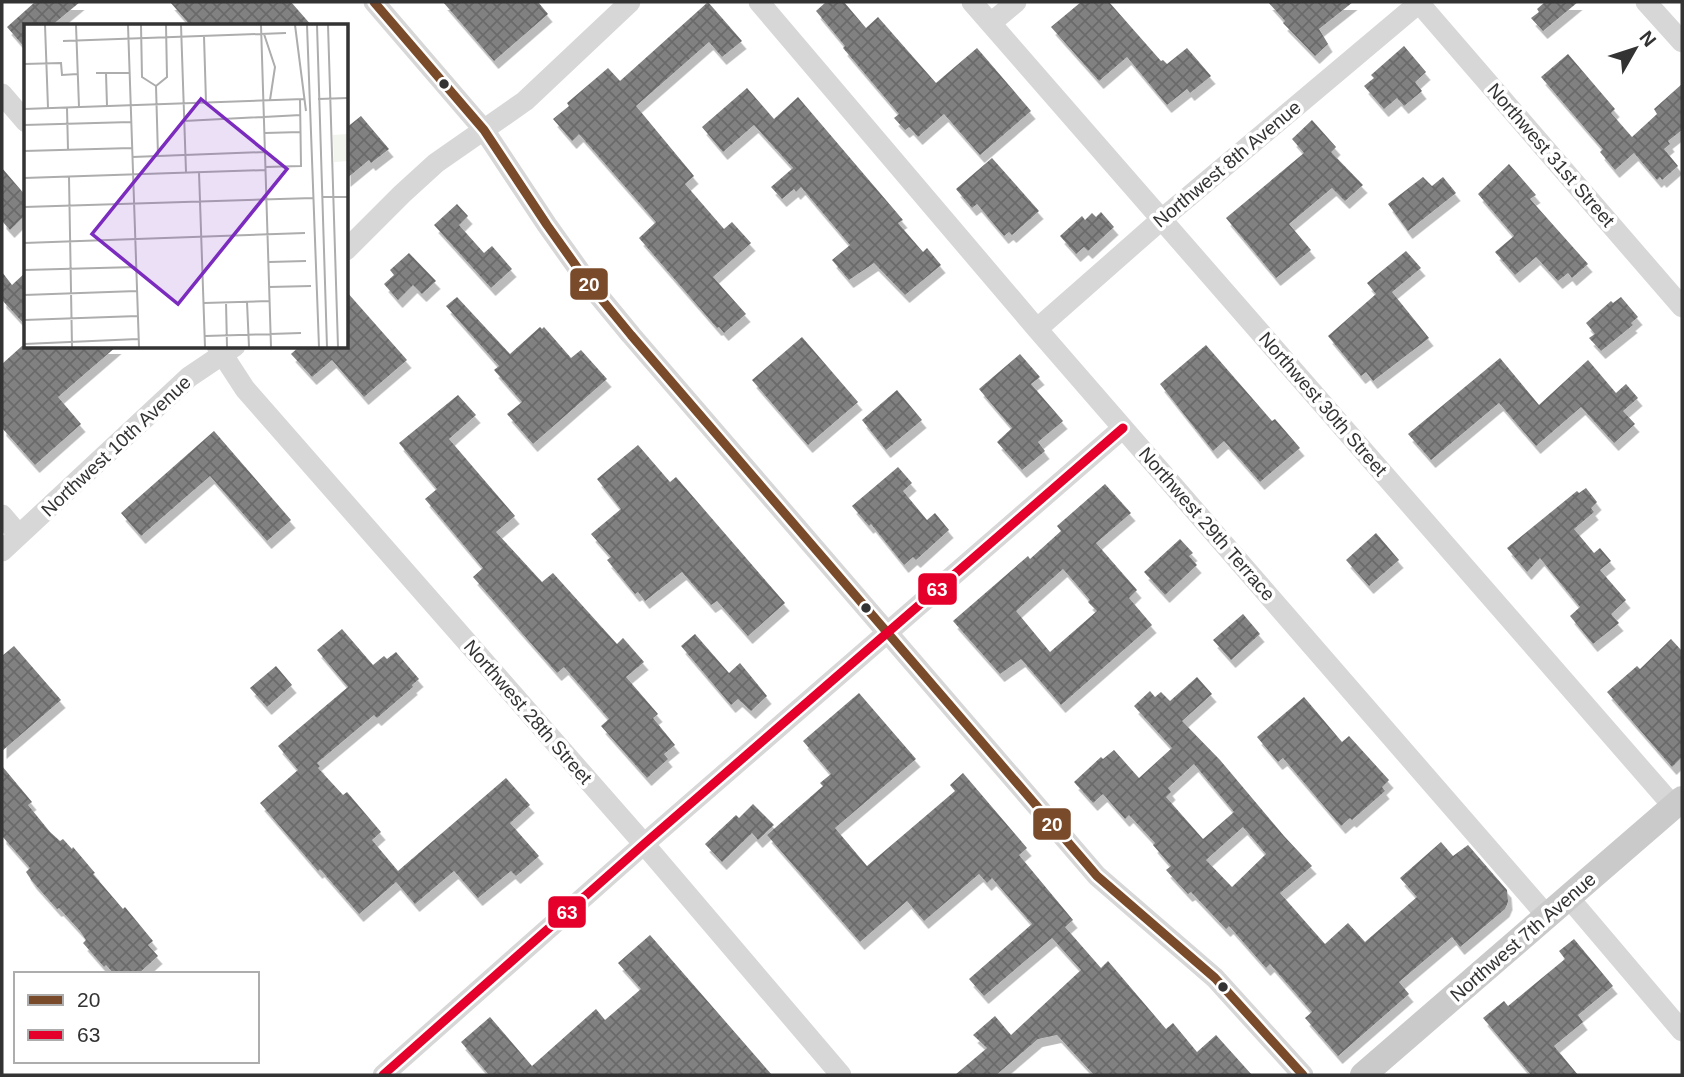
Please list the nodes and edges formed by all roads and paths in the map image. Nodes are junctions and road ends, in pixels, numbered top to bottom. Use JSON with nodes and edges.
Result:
{"nodes":[{"id":1,"x":374,"y":2,"type":"edge"},
{"id":2,"x":630,"y":2,"type":"edge"},
{"id":3,"x":759,"y":2,"type":"edge"},
{"id":4,"x":972,"y":2,"type":"edge"},
{"id":5,"x":1016,"y":2,"type":"edge"},
{"id":6,"x":1419,"y":2,"type":"edge"},
{"id":7,"x":1646,"y":2,"type":"edge"},
{"id":8,"x":991,"y":23,"type":"junction"},
{"id":9,"x":1682,"y":42,"type":"edge"},
{"id":10,"x":2,"y":94,"type":"edge"},
{"id":11,"x":24,"y":120,"type":"edge"},
{"id":12,"x":484,"y":130,"type":"junction"},
{"id":13,"x":1162,"y":219,"type":"junction"},
{"id":14,"x":348,"y":248,"type":"edge"},
{"id":15,"x":1682,"y":307,"type":"edge"},
{"id":16,"x":1037,"y":329,"type":"junction"},
{"id":17,"x":225,"y":349,"type":"edge"},
{"id":18,"x":1123,"y":428,"type":"junction"},
{"id":19,"x":2,"y":515,"type":"edge"},
{"id":20,"x":19,"y":535,"type":"junction"},
{"id":21,"x":2,"y":551,"type":"edge"},
{"id":22,"x":887,"y":633,"type":"junction"},
{"id":23,"x":1678,"y":803,"type":"edge"},
{"id":24,"x":644,"y":844,"type":"junction"},
{"id":25,"x":1569,"y":898,"type":"junction"},
{"id":26,"x":1547,"y":916,"type":"junction"},
{"id":27,"x":1682,"y":1031,"type":"edge"},
{"id":28,"x":383,"y":1075,"type":"edge"},
{"id":29,"x":841,"y":1075,"type":"edge"},
{"id":30,"x":1303,"y":1075,"type":"edge"},
{"id":31,"x":1363,"y":1075,"type":"edge"}],
"edges":[{"from":1,"to":12,"type":"street"},
{"from":2,"to":12,"type":"street"},
{"from":3,"to":16,"type":"street","name":"Northwest 29th Terrace"},
{"from":4,"to":8,"type":"street","name":"Northwest 30th Street"},
{"from":5,"to":8,"type":"street"},
{"from":6,"to":13,"type":"street","name":"Northwest 8th Avenue"},
{"from":6,"to":15,"type":"street","name":"Northwest 31st Street"},
{"from":7,"to":9,"type":"street"},
{"from":8,"to":13,"type":"street","name":"Northwest 30th Street"},
{"from":10,"to":11,"type":"street"},
{"from":12,"to":14,"type":"street"},
{"from":12,"to":22,"type":"street"},
{"from":13,"to":16,"type":"street","name":"Northwest 8th Avenue"},
{"from":13,"to":23,"type":"street","name":"Northwest 30th Street"},
{"from":16,"to":18,"type":"street","name":"Northwest 29th Terrace"},
{"from":17,"to":20,"type":"street","name":"Northwest 10th Avenue"},
{"from":17,"to":24,"type":"street","name":"Northwest 28th Street"},
{"from":18,"to":22,"type":"street"},
{"from":18,"to":26,"type":"street","name":"Northwest 29th Terrace"},
{"from":19,"to":20,"type":"street"},
{"from":20,"to":21,"type":"street","name":"Northwest 10th Avenue"},
{"from":22,"to":24,"type":"street"},
{"from":22,"to":30,"type":"street"},
{"from":23,"to":25,"type":"main road","name":"Northwest 7th Avenue"},
{"from":24,"to":28,"type":"street"},
{"from":24,"to":29,"type":"street","name":"Northwest 28th Street"},
{"from":25,"to":26,"type":"main road","name":"Northwest 7th Avenue"},
{"from":25,"to":27,"type":"street"},
{"from":26,"to":31,"type":"main road","name":"Northwest 7th Avenue"}]}
